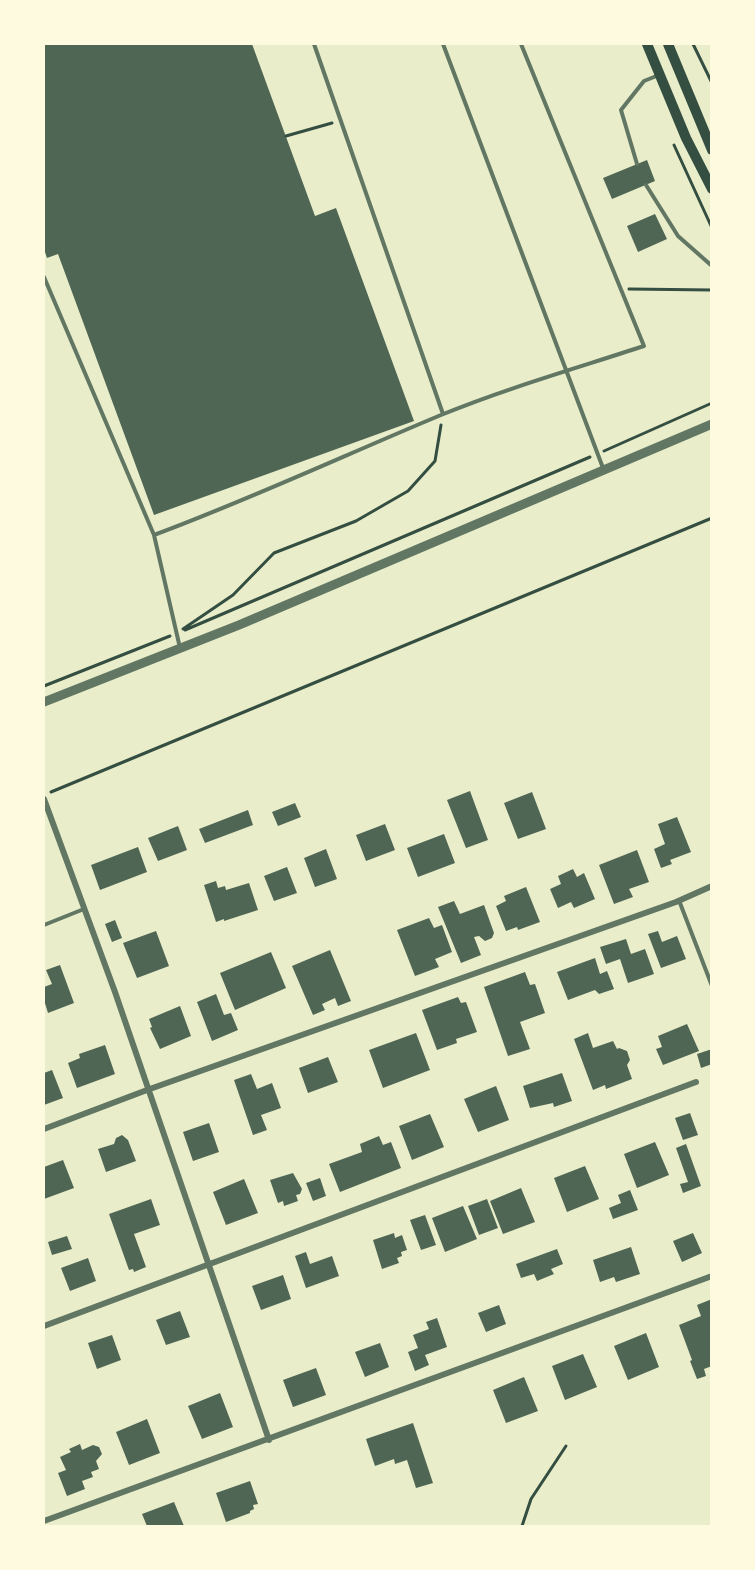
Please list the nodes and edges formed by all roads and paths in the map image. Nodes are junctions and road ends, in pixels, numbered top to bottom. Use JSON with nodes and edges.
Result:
{"nodes":[{"id":1,"x":314,"y":44,"type":"edge"},
{"id":2,"x":443,"y":44,"type":"edge"},
{"id":3,"x":520,"y":44,"type":"edge"},
{"id":4,"x":647,"y":44,"type":"edge"},
{"id":5,"x":668,"y":44,"type":"edge"},
{"id":6,"x":693,"y":44,"type":"edge"},
{"id":7,"x":660,"y":75,"type":"junction"},
{"id":8,"x":711,"y":83,"type":"edge"},
{"id":9,"x":334,"y":122,"type":"dead end"},
{"id":10,"x":286,"y":136,"type":"dead end"},
{"id":11,"x":674,"y":145,"type":"dead end"},
{"id":12,"x":711,"y":150,"type":"edge"},
{"id":13,"x":637,"y":164,"type":"dead end"},
{"id":14,"x":646,"y":185,"type":"dead end"},
{"id":15,"x":711,"y":189,"type":"edge"},
{"id":16,"x":711,"y":228,"type":"edge"},
{"id":17,"x":711,"y":266,"type":"edge"},
{"id":18,"x":44,"y":277,"type":"edge"},
{"id":19,"x":621,"y":288,"type":"junction"},
{"id":20,"x":711,"y":290,"type":"edge"},
{"id":21,"x":567,"y":371,"type":"junction"},
{"id":22,"x":711,"y":403,"type":"edge"},
{"id":23,"x":443,"y":414,"type":"junction"},
{"id":24,"x":711,"y":423,"type":"edge"},
{"id":25,"x":598,"y":453,"type":"junction"},
{"id":26,"x":604,"y":468,"type":"junction"},
{"id":27,"x":711,"y":518,"type":"edge"},
{"id":28,"x":154,"y":535,"type":"junction"},
{"id":29,"x":177,"y":633,"type":"junction"},
{"id":30,"x":181,"y":648,"type":"junction"},
{"id":31,"x":44,"y":686,"type":"edge"},
{"id":32,"x":44,"y":702,"type":"edge"},
{"id":33,"x":44,"y":797,"type":"edge"},
{"id":34,"x":711,"y":886,"type":"edge"},
{"id":35,"x":680,"y":903,"type":"dead end"},
{"id":36,"x":85,"y":909,"type":"junction"},
{"id":37,"x":44,"y":925,"type":"edge"},
{"id":38,"x":711,"y":986,"type":"edge"},
{"id":39,"x":696,"y":1082,"type":"dead end"},
{"id":40,"x":147,"y":1090,"type":"junction"},
{"id":41,"x":44,"y":1129,"type":"edge"},
{"id":42,"x":209,"y":1265,"type":"junction"},
{"id":43,"x":711,"y":1276,"type":"edge"},
{"id":44,"x":44,"y":1326,"type":"edge"},
{"id":45,"x":269,"y":1440,"type":"junction"},
{"id":46,"x":566,"y":1446,"type":"dead end"},
{"id":47,"x":44,"y":1521,"type":"edge"},
{"id":48,"x":522,"y":1527,"type":"edge"}],
"edges":[{"from":1,"to":23,"type":"lane"},
{"from":2,"to":21,"type":"lane"},
{"from":3,"to":19,"type":"lane"},
{"from":4,"to":7,"type":"main road"},
{"from":5,"to":12,"type":"main road"},
{"from":6,"to":8,"type":"path"},
{"from":7,"to":13,"type":"lane"},
{"from":7,"to":15,"type":"main road"},
{"from":9,"to":10,"type":"path"},
{"from":11,"to":16,"type":"path"},
{"from":14,"to":17,"type":"lane"},
{"from":18,"to":28,"type":"lane"},
{"from":19,"to":20,"type":"path"},
{"from":19,"to":21,"type":"lane"},
{"from":21,"to":23,"type":"lane"},
{"from":21,"to":25,"type":"lane"},
{"from":22,"to":25,"type":"path"},
{"from":23,"to":28,"type":"lane"},
{"from":23,"to":29,"type":"path"},
{"from":24,"to":26,"type":"street"},
{"from":25,"to":26,"type":"lane"},
{"from":25,"to":29,"type":"path"},
{"from":26,"to":30,"type":"street"},
{"from":27,"to":33,"type":"path"},
{"from":28,"to":29,"type":"lane"},
{"from":29,"to":30,"type":"lane"},
{"from":29,"to":31,"type":"path"},
{"from":30,"to":32,"type":"street"},
{"from":33,"to":36,"type":"street"},
{"from":34,"to":40,"type":"street"},
{"from":35,"to":38,"type":"lane"},
{"from":36,"to":37,"type":"lane"},
{"from":36,"to":40,"type":"street"},
{"from":39,"to":42,"type":"street"},
{"from":40,"to":41,"type":"street"},
{"from":40,"to":42,"type":"street"},
{"from":42,"to":44,"type":"street"},
{"from":42,"to":45,"type":"street"},
{"from":43,"to":45,"type":"street"},
{"from":45,"to":47,"type":"street"},
{"from":46,"to":48,"type":"path"}]}
